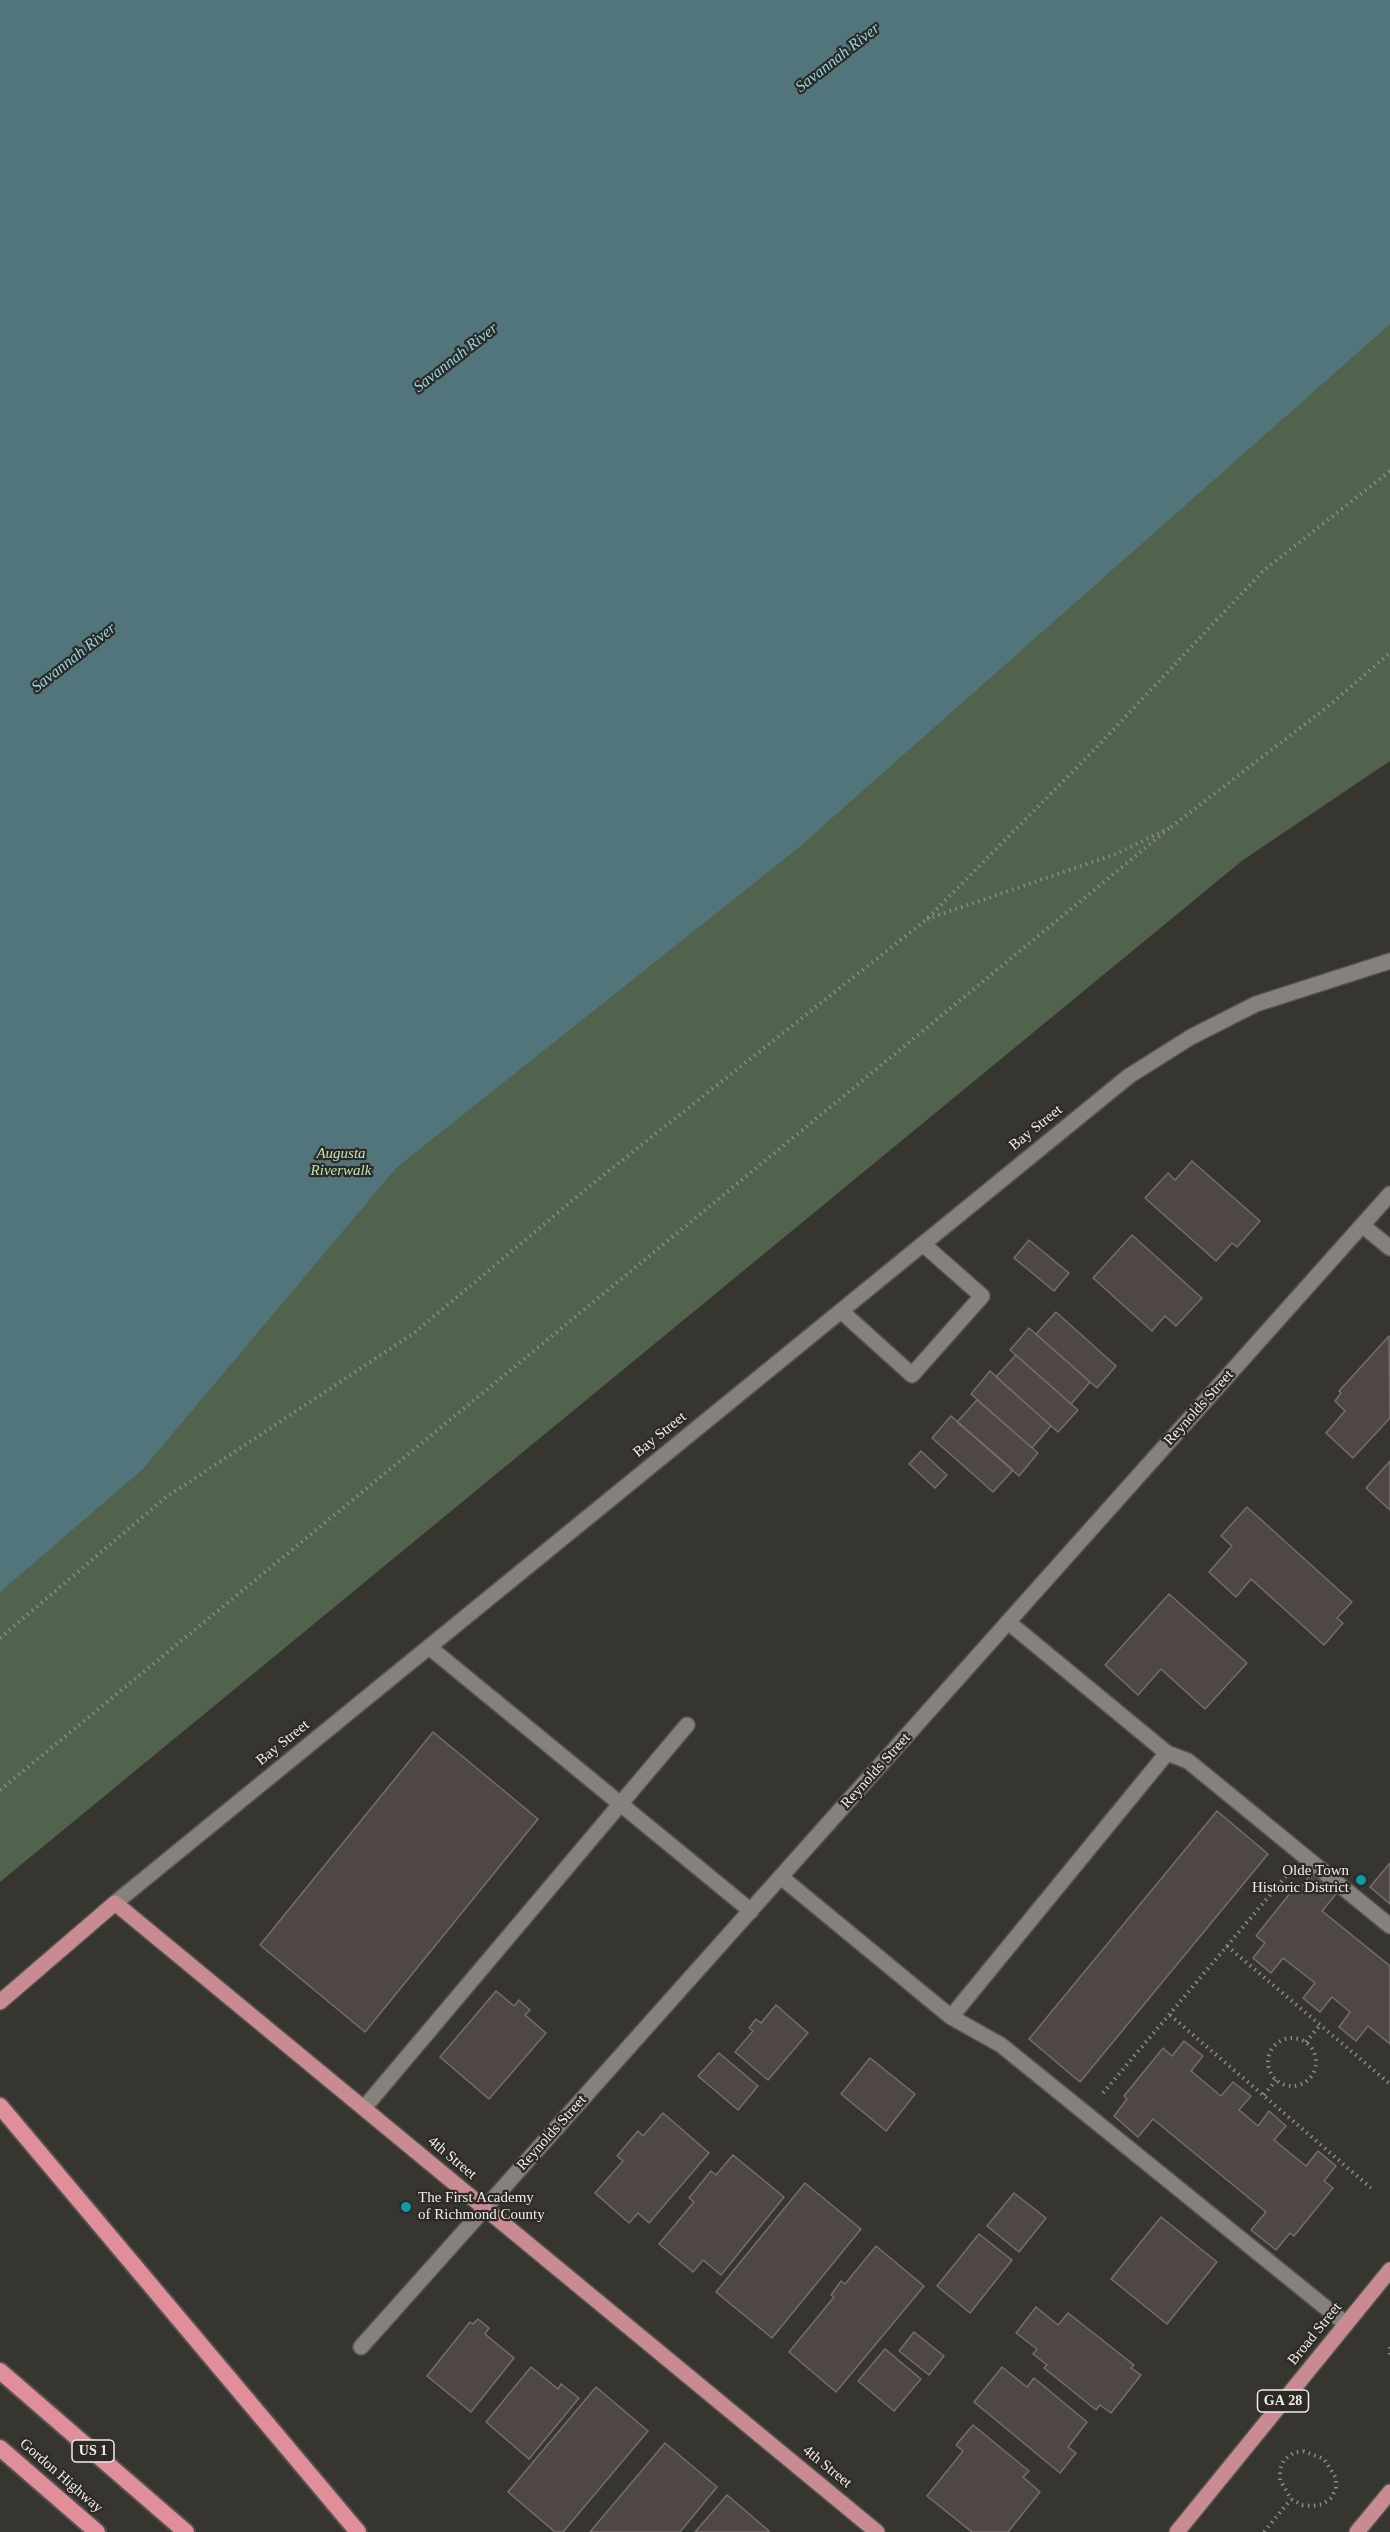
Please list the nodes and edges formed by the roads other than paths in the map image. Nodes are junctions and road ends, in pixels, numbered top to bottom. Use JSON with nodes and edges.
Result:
{"nodes":[{"id":1,"x":1388,"y":964,"type":"edge"},
{"id":2,"x":1390,"y":1194,"type":"edge"},
{"id":3,"x":1362,"y":1225,"type":"junction"},
{"id":4,"x":923,"y":1244,"type":"junction"},
{"id":5,"x":1390,"y":1248,"type":"edge"},
{"id":6,"x":841,"y":1311,"type":"junction"},
{"id":7,"x":1008,"y":1622,"type":"junction"},
{"id":8,"x":429,"y":1647,"type":"junction"},
{"id":9,"x":687,"y":1725,"type":"dead end"},
{"id":10,"x":1167,"y":1753,"type":"junction"},
{"id":11,"x":620,"y":1804,"type":"junction"},
{"id":12,"x":780,"y":1877,"type":"junction"},
{"id":13,"x":115,"y":1903,"type":"junction"},
{"id":14,"x":751,"y":1911,"type":"junction"},
{"id":15,"x":1390,"y":1926,"type":"edge"},
{"id":16,"x":0,"y":2002,"type":"edge"},
{"id":17,"x":951,"y":2017,"type":"junction"},
{"id":18,"x":0,"y":2106,"type":"edge"},
{"id":19,"x":364,"y":2108,"type":"junction"},
{"id":20,"x":485,"y":2208,"type":"junction"},
{"id":21,"x":1390,"y":2270,"type":"edge"},
{"id":22,"x":1346,"y":2324,"type":"junction"},
{"id":23,"x":361,"y":2348,"type":"dead end"},
{"id":24,"x":0,"y":2371,"type":"edge"},
{"id":25,"x":0,"y":2448,"type":"edge"},
{"id":26,"x":1390,"y":2492,"type":"edge"},
{"id":27,"x":98,"y":2532,"type":"edge"},
{"id":28,"x":186,"y":2532,"type":"edge"},
{"id":29,"x":358,"y":2532,"type":"edge"},
{"id":30,"x":877,"y":2532,"type":"edge"},
{"id":31,"x":1177,"y":2532,"type":"edge"},
{"id":32,"x":1357,"y":2532,"type":"edge"}],
"edges":[{"from":1,"to":4,"type":"street","name":"Bay Street"},
{"from":2,"to":3,"type":"street","name":"Reynolds Street"},
{"from":3,"to":5,"type":"street"},
{"from":3,"to":7,"type":"street","name":"Reynolds Street"},
{"from":4,"to":6,"type":"street","name":"Bay Street"},
{"from":4,"to":6,"type":"street"},
{"from":6,"to":8,"type":"street","name":"Bay Street"},
{"from":7,"to":10,"type":"street"},
{"from":7,"to":12,"type":"street","name":"Reynolds Street"},
{"from":8,"to":11,"type":"street"},
{"from":8,"to":13,"type":"street","name":"Bay Street"},
{"from":9,"to":11,"type":"street"},
{"from":10,"to":15,"type":"street"},
{"from":10,"to":17,"type":"street"},
{"from":11,"to":14,"type":"street"},
{"from":11,"to":19,"type":"street"},
{"from":12,"to":14,"type":"street","name":"Reynolds Street"},
{"from":12,"to":17,"type":"street"},
{"from":13,"to":16,"type":"main road","name":"Bay Street"},
{"from":13,"to":19,"type":"main road","name":"4th Street"},
{"from":14,"to":20,"type":"street","name":"Reynolds Street"},
{"from":17,"to":22,"type":"street"},
{"from":18,"to":29,"type":"highway"},
{"from":19,"to":20,"type":"main road","name":"4th Street"},
{"from":20,"to":23,"type":"street","name":"Reynolds Street"},
{"from":20,"to":30,"type":"main road","name":"4th Street"},
{"from":21,"to":22,"type":"main road","name":"Broad Street","number":"GA 28"},
{"from":22,"to":31,"type":"main road","name":"Broad Street","number":"GA 28"},
{"from":24,"to":28,"type":"highway","number":"US 1"},
{"from":25,"to":27,"type":"highway","name":"Gordon Highway"},
{"from":26,"to":32,"type":"main road"}]}
